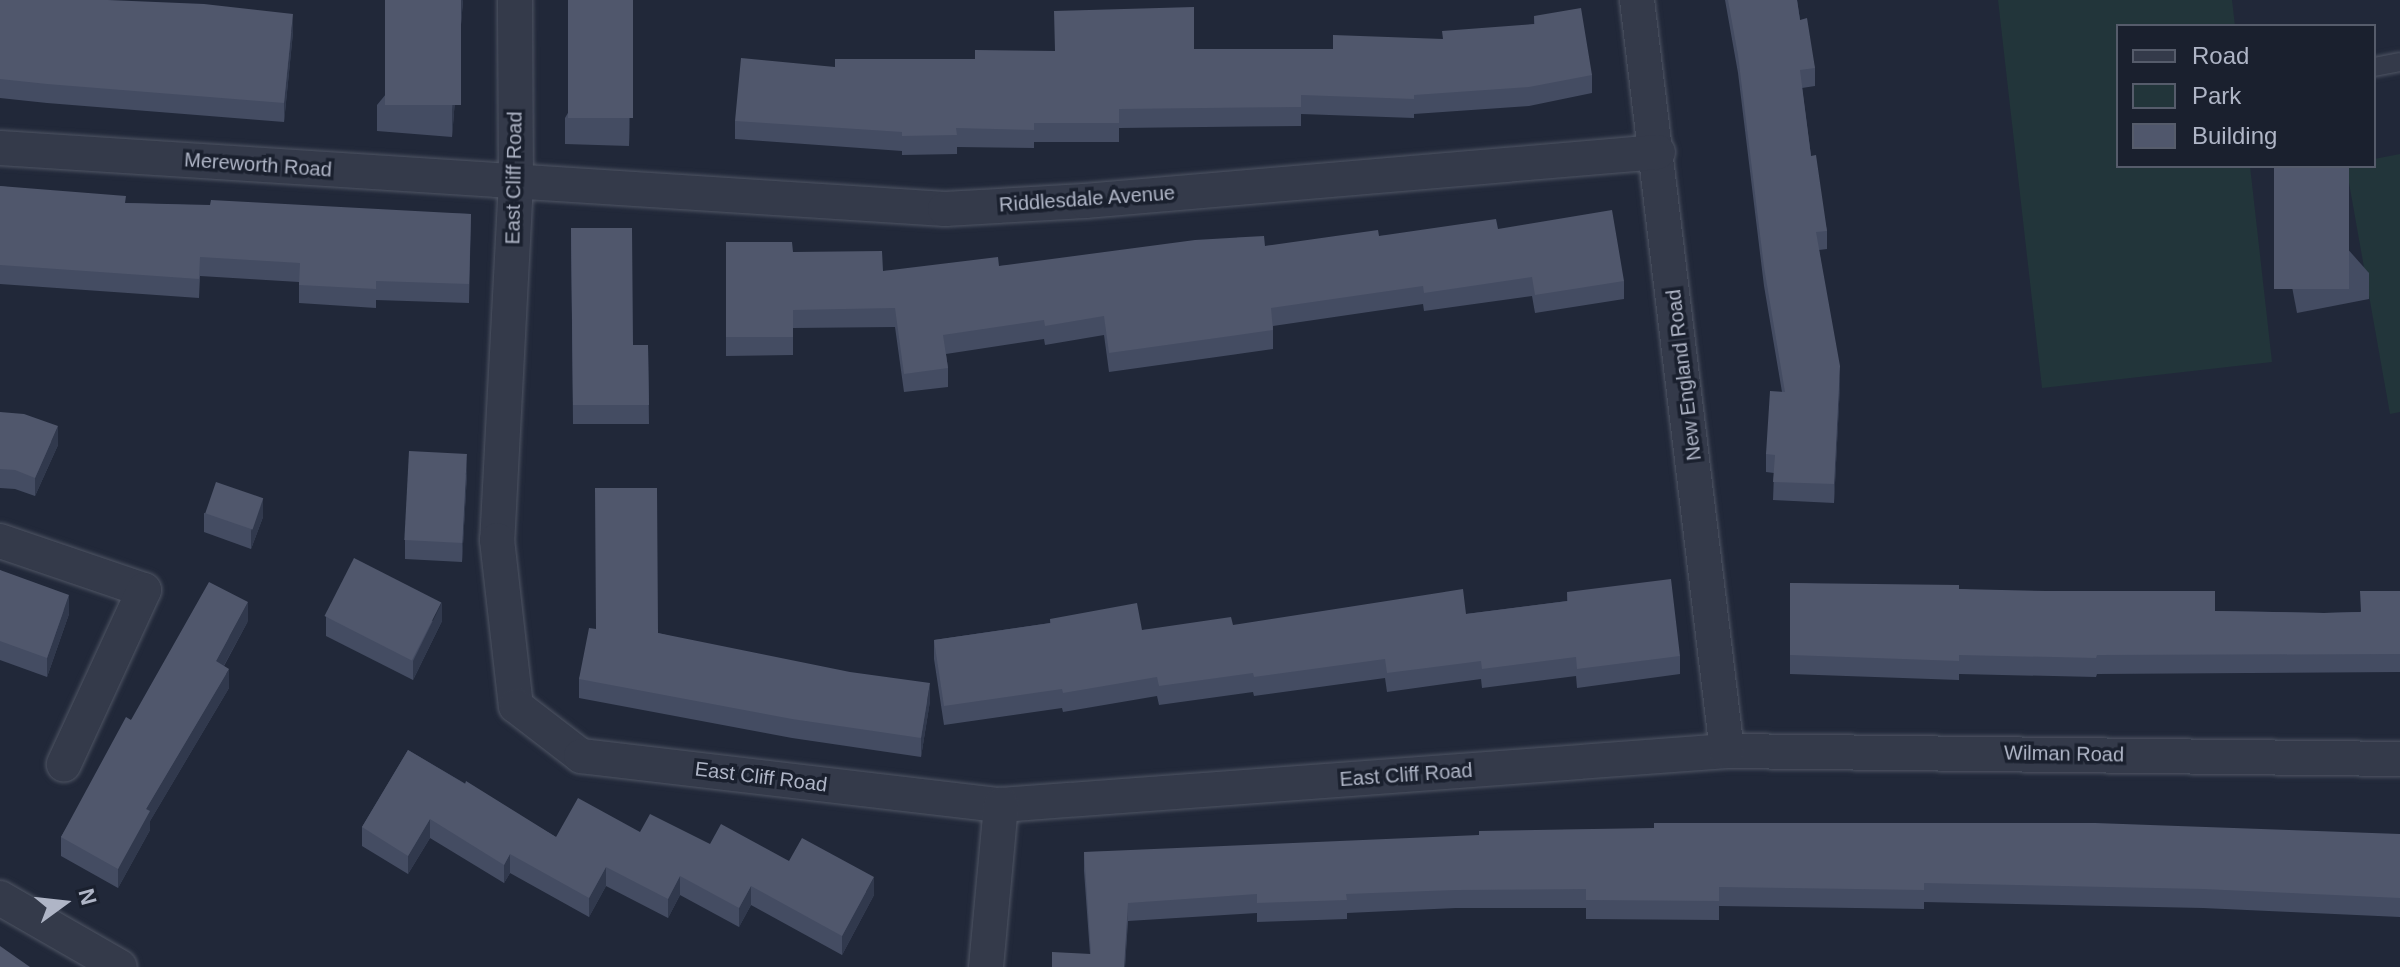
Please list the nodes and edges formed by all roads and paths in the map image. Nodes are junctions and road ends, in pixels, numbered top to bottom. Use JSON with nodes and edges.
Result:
{"nodes":[{"id":1,"x":515,"y":0,"type":"edge"},
{"id":2,"x":1637,"y":0,"type":"edge"},
{"id":3,"x":2400,"y":62,"type":"edge"},
{"id":4,"x":2376,"y":67,"type":"edge"},
{"id":5,"x":0,"y":148,"type":"edge"},
{"id":6,"x":1658,"y":152,"type":"junction"},
{"id":7,"x":516,"y":182,"type":"junction"},
{"id":8,"x":0,"y":541,"type":"edge"},
{"id":9,"x":1727,"y":751,"type":"junction"},
{"id":10,"x":2400,"y":759,"type":"edge"},
{"id":11,"x":64,"y":764,"type":"dead end"},
{"id":12,"x":1001,"y":805,"type":"junction"},
{"id":13,"x":0,"y":898,"type":"edge"},
{"id":14,"x":120,"y":967,"type":"edge"},
{"id":15,"x":986,"y":967,"type":"edge"}],
"edges":[{"from":1,"to":7,"type":"street","name":"East Cliff Road"},
{"from":2,"to":6,"type":"street","name":"New England Road"},
{"from":3,"to":4,"type":"lane"},
{"from":5,"to":7,"type":"street","name":"Mereworth Road"},
{"from":6,"to":7,"type":"street","name":"Riddlesdale Avenue"},
{"from":6,"to":9,"type":"street","name":"New England Road"},
{"from":7,"to":12,"type":"street","name":"East Cliff Road"},
{"from":8,"to":11,"type":"street"},
{"from":9,"to":10,"type":"street","name":"Wilman Road"},
{"from":9,"to":12,"type":"street","name":"East Cliff Road"},
{"from":12,"to":15,"type":"street"},
{"from":13,"to":14,"type":"street"}]}
